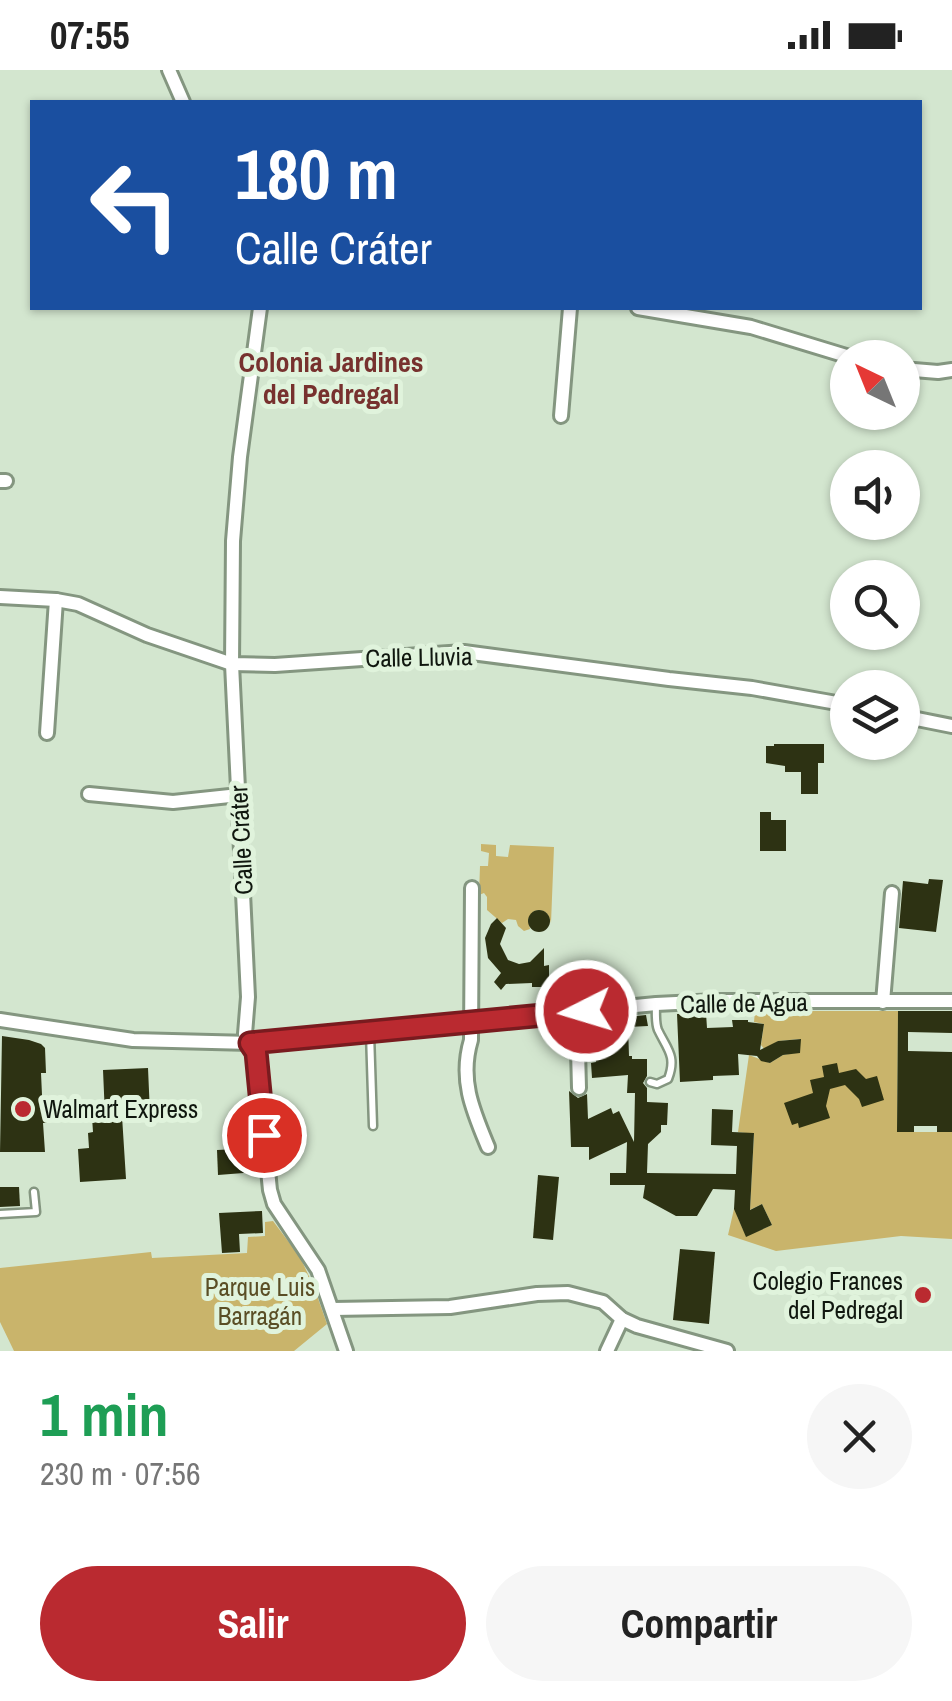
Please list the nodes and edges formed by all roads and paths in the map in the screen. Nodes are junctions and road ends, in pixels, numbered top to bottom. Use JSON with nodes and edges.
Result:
{"nodes":[{"id":1,"x":169,"y":70,"type":"edge"},
{"id":2,"x":182,"y":100,"type":"edge"},
{"id":3,"x":260,"y":310,"type":"edge"},
{"id":4,"x":570,"y":310,"type":"edge"},
{"id":5,"x":650,"y":310,"type":"edge"},
{"id":6,"x":830,"y":351,"type":"edge"},
{"id":7,"x":920,"y":370,"type":"edge"},
{"id":8,"x":952,"y":370,"type":"edge"},
{"id":9,"x":562,"y":416,"type":"dead end"},
{"id":10,"x":0,"y":597,"type":"edge"},
{"id":11,"x":56,"y":600,"type":"junction"},
{"id":12,"x":232,"y":664,"type":"junction"},
{"id":13,"x":830,"y":702,"type":"edge"},
{"id":14,"x":920,"y":720,"type":"edge"},
{"id":15,"x":952,"y":726,"type":"edge"},
{"id":16,"x":47,"y":733,"type":"dead end"},
{"id":17,"x":89,"y":794,"type":"dead end"},
{"id":18,"x":240,"y":795,"type":"junction"},
{"id":19,"x":472,"y":888,"type":"dead end"},
{"id":20,"x":892,"y":893,"type":"dead end"},
{"id":21,"x":952,"y":1001,"type":"edge"},
{"id":22,"x":883,"y":1002,"type":"junction"},
{"id":23,"x":656,"y":1004,"type":"junction"},
{"id":24,"x":577,"y":1012,"type":"junction"},
{"id":25,"x":0,"y":1020,"type":"edge"},
{"id":26,"x":471,"y":1022,"type":"junction"},
{"id":27,"x":370,"y":1032,"type":"junction"},
{"id":28,"x":250,"y":1043,"type":"junction"},
{"id":29,"x":650,"y":1082,"type":"dead end"},
{"id":30,"x":579,"y":1088,"type":"dead end"},
{"id":31,"x":373,"y":1126,"type":"dead end"},
{"id":32,"x":488,"y":1147,"type":"dead end"},
{"id":33,"x":34,"y":1192,"type":"dead end"},
{"id":34,"x":0,"y":1214,"type":"edge"},
{"id":35,"x":333,"y":1309,"type":"junction"},
{"id":36,"x":622,"y":1318,"type":"junction"},
{"id":37,"x":346,"y":1351,"type":"edge"},
{"id":38,"x":607,"y":1351,"type":"edge"},
{"id":39,"x":727,"y":1351,"type":"edge"}],
"edges":[{"from":1,"to":2,"type":"street"},
{"from":3,"to":12,"type":"street","name":"Calle Cráter"},
{"from":4,"to":9,"type":"street"},
{"from":5,"to":6,"type":"street"},
{"from":7,"to":8,"type":"street"},
{"from":10,"to":11,"type":"street","name":"Calle Lluvia"},
{"from":11,"to":12,"type":"street","name":"Calle Lluvia"},
{"from":11,"to":16,"type":"street"},
{"from":12,"to":13,"type":"street","name":"Calle Lluvia"},
{"from":12,"to":18,"type":"street","name":"Calle Cráter"},
{"from":14,"to":15,"type":"street"},
{"from":17,"to":18,"type":"street"},
{"from":18,"to":28,"type":"street","name":"Calle Cráter"},
{"from":19,"to":26,"type":"street"},
{"from":20,"to":22,"type":"street"},
{"from":21,"to":22,"type":"street","name":"Calle de Agua"},
{"from":22,"to":23,"type":"street","name":"Calle de Agua"},
{"from":23,"to":24,"type":"street","name":"Calle de Agua"},
{"from":23,"to":29,"type":"lane"},
{"from":24,"to":26,"type":"street","name":"Calle de Agua"},
{"from":24,"to":30,"type":"street"},
{"from":25,"to":28,"type":"street","name":"Calle de Agua"},
{"from":26,"to":27,"type":"street","name":"Calle de Agua"},
{"from":26,"to":32,"type":"street"},
{"from":27,"to":28,"type":"street","name":"Calle de Agua"},
{"from":27,"to":31,"type":"lane"},
{"from":28,"to":35,"type":"street","name":"Calle Cráter"},
{"from":33,"to":34,"type":"lane"},
{"from":35,"to":36,"type":"street"},
{"from":35,"to":37,"type":"street","name":"Calle Cráter"},
{"from":36,"to":38,"type":"street"},
{"from":36,"to":39,"type":"street"}]}
